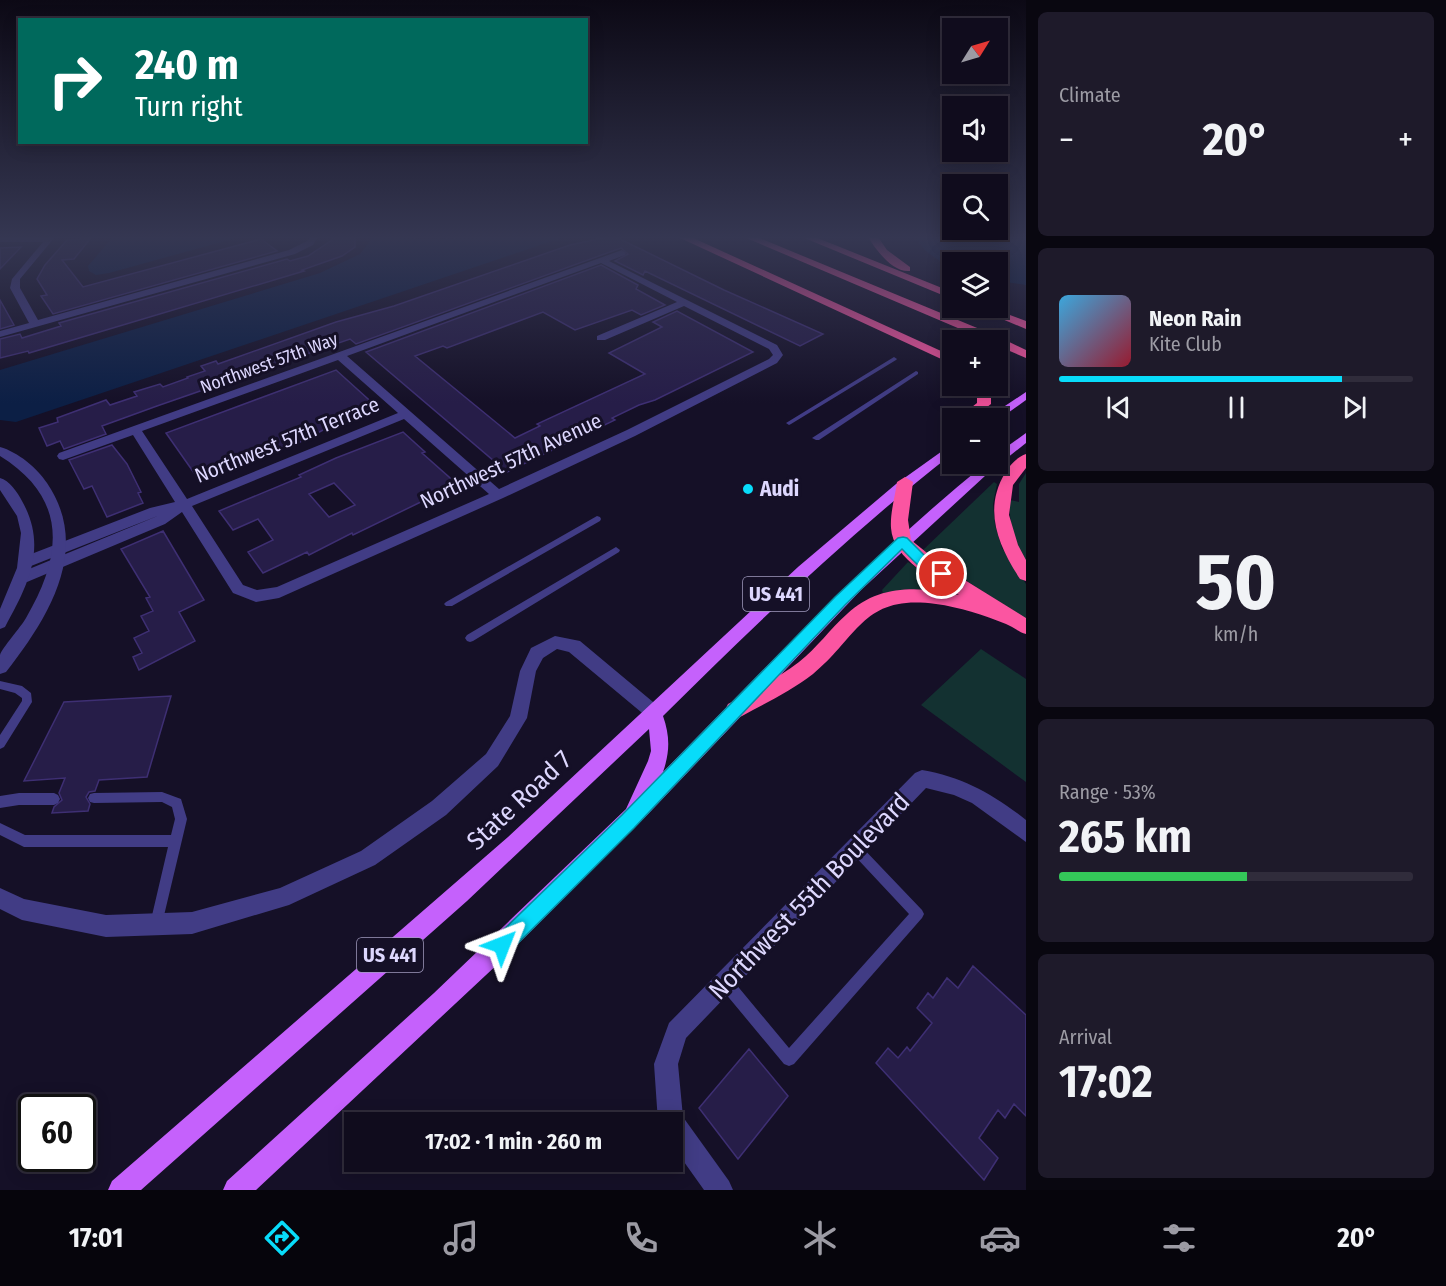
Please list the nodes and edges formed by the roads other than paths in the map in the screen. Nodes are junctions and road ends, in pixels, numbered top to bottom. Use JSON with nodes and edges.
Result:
{"nodes":[{"id":1,"x":18,"y":293,"type":"edge"},
{"id":2,"x":147,"y":293,"type":"edge"},
{"id":3,"x":514,"y":293,"type":"edge"},
{"id":4,"x":666,"y":293,"type":"edge"},
{"id":5,"x":804,"y":293,"type":"edge"},
{"id":6,"x":881,"y":293,"type":"edge"},
{"id":7,"x":685,"y":302,"type":"junction"},
{"id":8,"x":1008,"y":318,"type":"edge"},
{"id":9,"x":35,"y":324,"type":"junction"},
{"id":10,"x":1026,"y":325,"type":"edge"},
{"id":11,"x":970,"y":330,"type":"edge"},
{"id":12,"x":0,"y":334,"type":"edge"},
{"id":13,"x":601,"y":338,"type":"dead end"},
{"id":14,"x":1008,"y":346,"type":"edge"},
{"id":15,"x":1023,"y":352,"type":"edge"},
{"id":16,"x":339,"y":355,"type":"junction"},
{"id":17,"x":942,"y":355,"type":"edge"},
{"id":18,"x":894,"y":359,"type":"dead end"},
{"id":19,"x":916,"y":373,"type":"dead end"},
{"id":20,"x":1026,"y":395,"type":"edge"},
{"id":21,"x":1007,"y":408,"type":"edge"},
{"id":22,"x":406,"y":414,"type":"junction"},
{"id":23,"x":789,"y":423,"type":"dead end"},
{"id":24,"x":135,"y":429,"type":"junction"},
{"id":25,"x":1026,"y":437,"type":"edge"},
{"id":26,"x":816,"y":438,"type":"dead end"},
{"id":27,"x":0,"y":451,"type":"edge"},
{"id":28,"x":1008,"y":451,"type":"edge"},
{"id":29,"x":942,"y":455,"type":"edge"},
{"id":30,"x":63,"y":456,"type":"dead end"},
{"id":31,"x":1026,"y":459,"type":"edge"},
{"id":32,"x":981,"y":474,"type":"edge"},
{"id":33,"x":0,"y":482,"type":"edge"},
{"id":34,"x":905,"y":482,"type":"junction"},
{"id":35,"x":498,"y":495,"type":"junction"},
{"id":36,"x":183,"y":505,"type":"junction"},
{"id":37,"x":597,"y":519,"type":"dead end"},
{"id":38,"x":903,"y":542,"type":"junction"},
{"id":39,"x":616,"y":550,"type":"dead end"},
{"id":40,"x":59,"y":556,"type":"junction"},
{"id":41,"x":26,"y":562,"type":"junction"},
{"id":42,"x":1026,"y":574,"type":"edge"},
{"id":43,"x":22,"y":578,"type":"junction"},
{"id":44,"x":449,"y":604,"type":"dead end"},
{"id":45,"x":1020,"y":623,"type":"edge"},
{"id":46,"x":0,"y":624,"type":"edge"},
{"id":47,"x":470,"y":638,"type":"dead end"},
{"id":48,"x":0,"y":667,"type":"edge"},
{"id":49,"x":0,"y":685,"type":"edge"},
{"id":50,"x":735,"y":710,"type":"junction"},
{"id":51,"x":653,"y":712,"type":"junction"},
{"id":52,"x":0,"y":744,"type":"edge"},
{"id":53,"x":94,"y":798,"type":"dead end"},
{"id":54,"x":54,"y":799,"type":"dead end"},
{"id":55,"x":0,"y":802,"type":"edge"},
{"id":56,"x":628,"y":821,"type":"junction"},
{"id":57,"x":0,"y":829,"type":"edge"},
{"id":58,"x":1026,"y":832,"type":"edge"},
{"id":59,"x":176,"y":841,"type":"junction"},
{"id":60,"x":855,"y":848,"type":"junction"},
{"id":61,"x":0,"y":898,"type":"edge"},
{"id":62,"x":156,"y":924,"type":"junction"},
{"id":63,"x":725,"y":982,"type":"junction"},
{"id":64,"x":671,"y":1112,"type":"edge"},
{"id":65,"x":683,"y":1138,"type":"edge"},
{"id":66,"x":121,"y":1190,"type":"edge"},
{"id":67,"x":236,"y":1190,"type":"edge"},
{"id":68,"x":720,"y":1190,"type":"edge"}],
"edges":[{"from":1,"to":9,"type":"street"},
{"from":2,"to":9,"type":"street"},
{"from":3,"to":16,"type":"street","name":"Northwest 57th Way"},
{"from":4,"to":7,"type":"street"},
{"from":5,"to":17,"type":"highway"},
{"from":6,"to":11,"type":"highway"},
{"from":7,"to":13,"type":"street"},
{"from":7,"to":35,"type":"street","name":"Northwest 57th Avenue"},
{"from":8,"to":10,"type":"highway"},
{"from":9,"to":12,"type":"street"},
{"from":14,"to":15,"type":"highway"},
{"from":16,"to":22,"type":"street"},
{"from":16,"to":24,"type":"street","name":"Northwest 57th Way"},
{"from":18,"to":23,"type":"lane"},
{"from":19,"to":26,"type":"lane"},
{"from":20,"to":21,"type":"main road"},
{"from":22,"to":35,"type":"street"},
{"from":22,"to":36,"type":"street","name":"Northwest 57th Terrace"},
{"from":24,"to":30,"type":"street","name":"Northwest 57th Way"},
{"from":24,"to":36,"type":"street"},
{"from":25,"to":28,"type":"main road"},
{"from":27,"to":40,"type":"street"},
{"from":29,"to":34,"type":"main road","name":"State Road 7","number":"US 441"},
{"from":31,"to":42,"type":"highway"},
{"from":32,"to":38,"type":"main road","number":"US 441"},
{"from":33,"to":41,"type":"street"},
{"from":34,"to":38,"type":"highway"},
{"from":34,"to":51,"type":"main road","name":"State Road 7","number":"US 441"},
{"from":35,"to":36,"type":"street","name":"Northwest 57th Avenue"},
{"from":36,"to":40,"type":"street","name":"Northwest 57th Terrace"},
{"from":37,"to":44,"type":"lane"},
{"from":38,"to":45,"type":"highway"},
{"from":38,"to":50,"type":"main road","number":"US 441"},
{"from":39,"to":47,"type":"lane"},
{"from":40,"to":41,"type":"street","name":"Northwest 57th Terrace"},
{"from":40,"to":43,"type":"street","name":"Northwest 57th Terrace"},
{"from":40,"to":48,"type":"street"},
{"from":41,"to":43,"type":"street"},
{"from":43,"to":46,"type":"street"},
{"from":45,"to":50,"type":"highway"},
{"from":49,"to":52,"type":"lane"},
{"from":50,"to":56,"type":"main road","number":"US 441"},
{"from":51,"to":56,"type":"main road"},
{"from":51,"to":62,"type":"street"},
{"from":51,"to":66,"type":"main road","name":"State Road 7","number":"US 441"},
{"from":53,"to":59,"type":"lane"},
{"from":54,"to":55,"type":"lane"},
{"from":56,"to":67,"type":"main road","number":"US 441"},
{"from":57,"to":59,"type":"lane"},
{"from":58,"to":60,"type":"street","name":"Northwest 55th Boulevard"},
{"from":59,"to":62,"type":"lane"},
{"from":60,"to":63,"type":"street","name":"Northwest 55th Boulevard"},
{"from":60,"to":63,"type":"lane"},
{"from":61,"to":62,"type":"street"},
{"from":63,"to":64,"type":"street","name":"Northwest 55th Boulevard"},
{"from":65,"to":68,"type":"street","name":"Northwest 55th Boulevard"}]}
